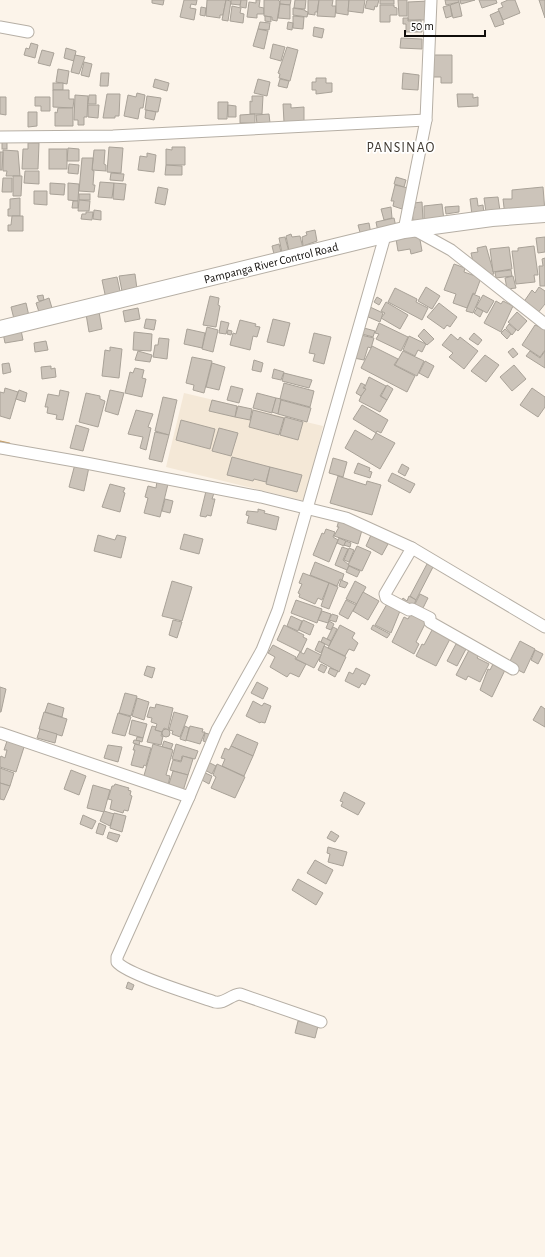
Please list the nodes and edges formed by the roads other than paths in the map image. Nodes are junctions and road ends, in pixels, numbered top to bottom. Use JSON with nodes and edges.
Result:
{"nodes":[{"id":1,"x":431,"y":0,"type":"edge"},
{"id":2,"x":0,"y":27,"type":"edge"},
{"id":3,"x":28,"y":32,"type":"dead end"},
{"id":4,"x":426,"y":120,"type":"junction"},
{"id":5,"x":0,"y":137,"type":"edge"},
{"id":6,"x":545,"y":214,"type":"edge"},
{"id":7,"x":408,"y":230,"type":"junction"},
{"id":8,"x":384,"y":236,"type":"junction"},
{"id":9,"x":545,"y":324,"type":"edge"},
{"id":10,"x":0,"y":329,"type":"edge"},
{"id":11,"x":0,"y":448,"type":"edge"},
{"id":12,"x":307,"y":508,"type":"junction"},
{"id":13,"x":412,"y":548,"type":"junction"},
{"id":14,"x":545,"y":627,"type":"edge"},
{"id":15,"x":513,"y":669,"type":"dead end"},
{"id":16,"x":0,"y":733,"type":"edge"},
{"id":17,"x":189,"y":797,"type":"junction"},
{"id":18,"x":321,"y":1022,"type":"dead end"}],
"edges":[{"from":1,"to":4,"type":"street"},
{"from":2,"to":3,"type":"street"},
{"from":4,"to":5,"type":"street"},
{"from":4,"to":7,"type":"street"},
{"from":6,"to":7,"type":"main road","name":"Pampanga River Control Road"},
{"from":7,"to":8,"type":"main road","name":"Pampanga River Control Road"},
{"from":7,"to":9,"type":"street"},
{"from":8,"to":10,"type":"main road","name":"Pampanga River Control Road"},
{"from":8,"to":12,"type":"street"},
{"from":11,"to":12,"type":"street"},
{"from":12,"to":13,"type":"street"},
{"from":12,"to":17,"type":"street"},
{"from":13,"to":14,"type":"street"},
{"from":13,"to":15,"type":"street"},
{"from":16,"to":17,"type":"street"},
{"from":17,"to":18,"type":"street"}]}
